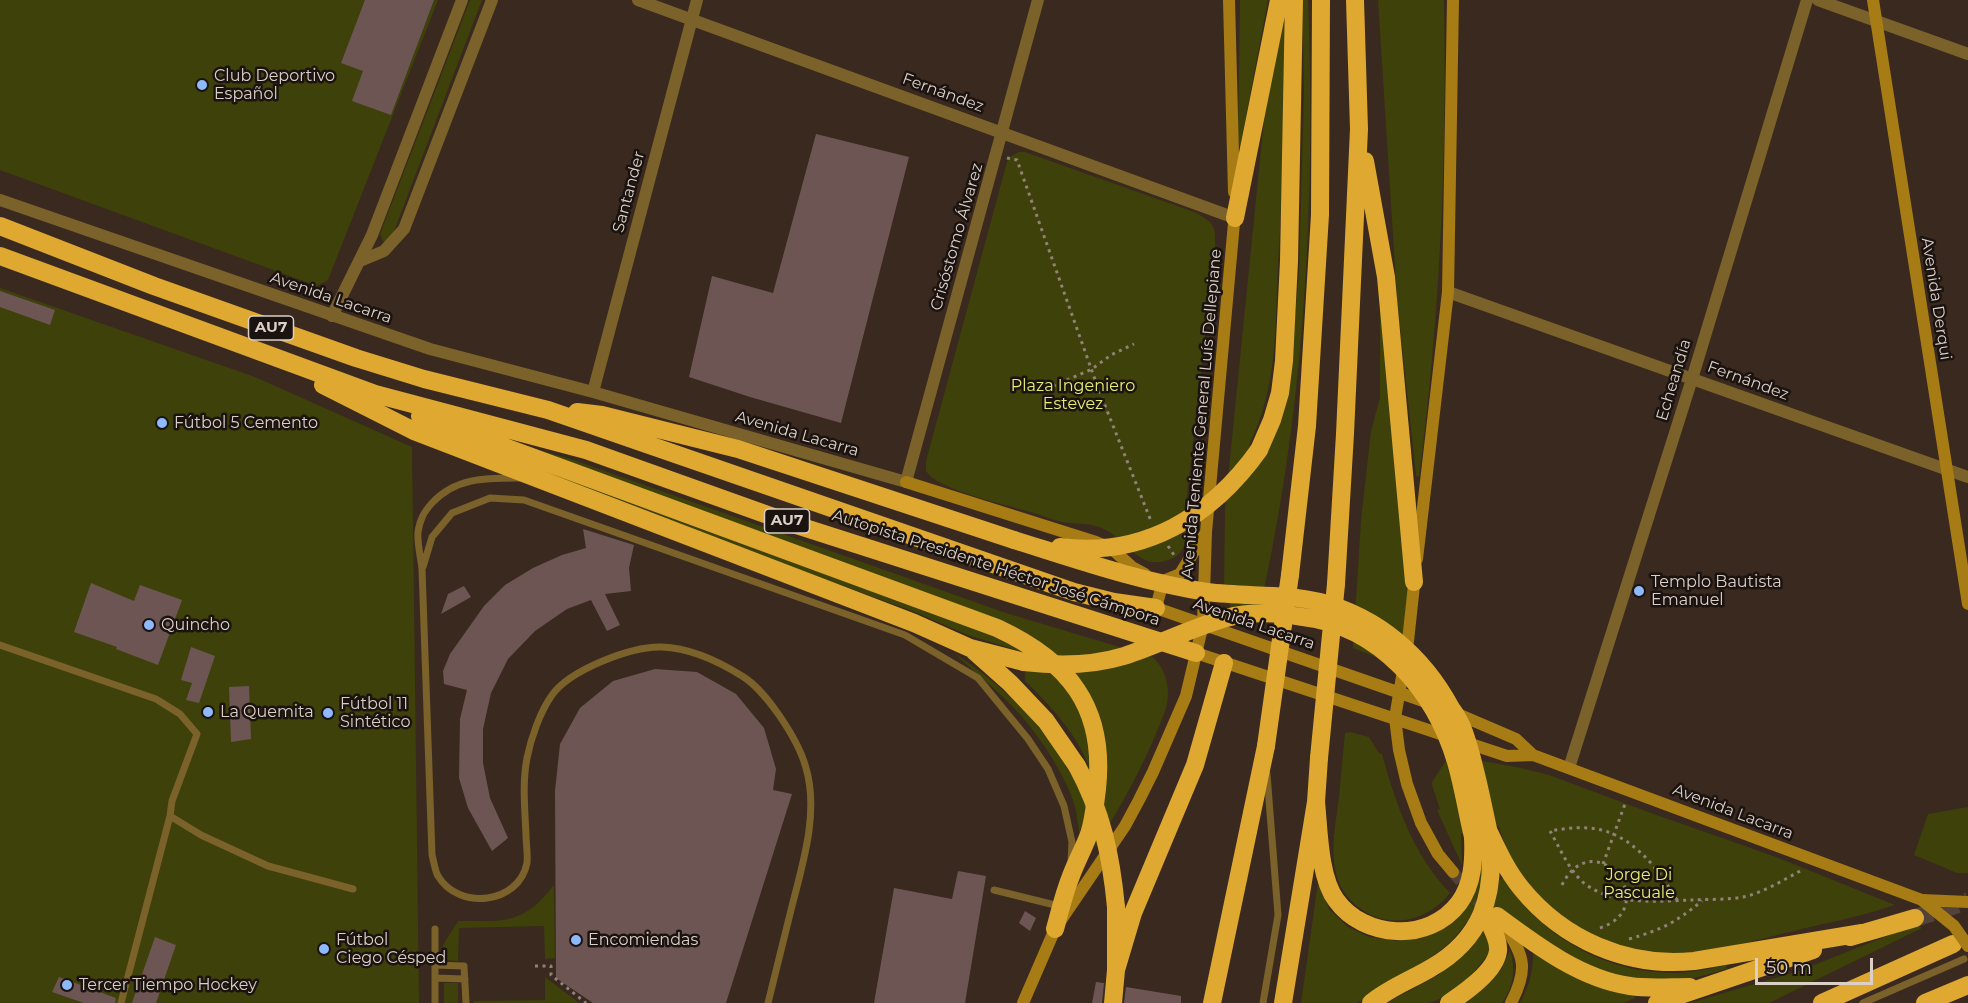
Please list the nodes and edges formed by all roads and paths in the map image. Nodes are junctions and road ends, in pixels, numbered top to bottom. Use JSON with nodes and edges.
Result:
{"nodes":[{"id":1,"x":462,"y":0,"type":"edge"},
{"id":2,"x":492,"y":0,"type":"edge"},
{"id":3,"x":639,"y":0,"type":"edge"},
{"id":4,"x":697,"y":0,"type":"edge"},
{"id":5,"x":1038,"y":0,"type":"edge"},
{"id":6,"x":1229,"y":0,"type":"edge"},
{"id":7,"x":1279,"y":0,"type":"edge"},
{"id":8,"x":1294,"y":0,"type":"edge"},
{"id":9,"x":1321,"y":0,"type":"edge"},
{"id":10,"x":1355,"y":0,"type":"edge"},
{"id":11,"x":1453,"y":0,"type":"edge"},
{"id":12,"x":1807,"y":0,"type":"edge"},
{"id":13,"x":1818,"y":0,"type":"edge"},
{"id":14,"x":1873,"y":0,"type":"edge"},
{"id":15,"x":691,"y":19,"type":"junction"},
{"id":16,"x":1876,"y":21,"type":"junction"},
{"id":17,"x":1968,"y":54,"type":"edge"},
{"id":18,"x":1359,"y":129,"type":"junction"},
{"id":19,"x":1002,"y":132,"type":"junction"},
{"id":20,"x":996,"y":157,"type":"junction"},
{"id":21,"x":0,"y":200,"type":"edge"},
{"id":22,"x":1235,"y":218,"type":"junction"},
{"id":23,"x":0,"y":225,"type":"edge"},
{"id":24,"x":0,"y":256,"type":"edge"},
{"id":25,"x":360,"y":261,"type":"junction"},
{"id":26,"x":1448,"y":292,"type":"junction"},
{"id":27,"x":332,"y":316,"type":"junction"},
{"id":28,"x":1134,"y":344,"type":"dead end"},
{"id":29,"x":247,"y":347,"type":"junction"},
{"id":30,"x":1092,"y":369,"type":"junction"},
{"id":31,"x":1692,"y":379,"type":"junction"},
{"id":32,"x":1053,"y":386,"type":"dead end"},
{"id":33,"x":593,"y":392,"type":"junction"},
{"id":34,"x":375,"y":394,"type":"junction"},
{"id":35,"x":548,"y":410,"type":"junction"},
{"id":36,"x":1946,"y":469,"type":"junction"},
{"id":37,"x":1968,"y":477,"type":"edge"},
{"id":38,"x":537,"y":478,"type":"junction"},
{"id":39,"x":906,"y":482,"type":"junction"},
{"id":40,"x":1155,"y":526,"type":"dead end"},
{"id":41,"x":1206,"y":532,"type":"junction"},
{"id":42,"x":1014,"y":540,"type":"junction"},
{"id":43,"x":1166,"y":543,"type":"dead end"},
{"id":44,"x":1177,"y":560,"type":"dead end"},
{"id":45,"x":422,"y":569,"type":"junction"},
{"id":46,"x":1164,"y":581,"type":"junction"},
{"id":47,"x":1414,"y":582,"type":"junction"},
{"id":48,"x":1968,"y":604,"type":"edge"},
{"id":49,"x":1156,"y":608,"type":"junction"},
{"id":50,"x":1203,"y":624,"type":"junction"},
{"id":51,"x":0,"y":645,"type":"edge"},
{"id":52,"x":978,"y":650,"type":"junction"},
{"id":53,"x":1196,"y":654,"type":"junction"},
{"id":54,"x":1224,"y":663,"type":"junction"},
{"id":55,"x":1399,"y":692,"type":"junction"},
{"id":56,"x":1395,"y":718,"type":"junction"},
{"id":57,"x":1266,"y":750,"type":"junction"},
{"id":58,"x":1533,"y":755,"type":"junction"},
{"id":59,"x":1569,"y":768,"type":"junction"},
{"id":60,"x":1630,"y":791,"type":"junction"},
{"id":61,"x":1316,"y":802,"type":"junction"},
{"id":62,"x":170,"y":816,"type":"junction"},
{"id":63,"x":1484,"y":833,"type":"junction"},
{"id":64,"x":1614,"y":834,"type":"junction"},
{"id":65,"x":1819,"y":862,"type":"junction"},
{"id":66,"x":1603,"y":864,"type":"junction"},
{"id":67,"x":1572,"y":870,"type":"junction"},
{"id":68,"x":1453,"y":872,"type":"tunnel mouth"},
{"id":69,"x":1070,"y":878,"type":"junction"},
{"id":70,"x":1562,"y":885,"type":"dead end"},
{"id":71,"x":352,"y":889,"type":"dead end"},
{"id":72,"x":994,"y":890,"type":"dead end"},
{"id":73,"x":1627,"y":898,"type":"junction"},
{"id":74,"x":1677,"y":900,"type":"junction"},
{"id":75,"x":1704,"y":900,"type":"junction"},
{"id":76,"x":1922,"y":900,"type":"junction"},
{"id":77,"x":1968,"y":902,"type":"edge"},
{"id":78,"x":1062,"y":907,"type":"junction"},
{"id":79,"x":1915,"y":918,"type":"tunnel mouth"},
{"id":80,"x":1495,"y":919,"type":"junction"},
{"id":81,"x":1599,"y":928,"type":"dead end"},
{"id":82,"x":435,"y":929,"type":"dead end"},
{"id":83,"x":1056,"y":929,"type":"junction"},
{"id":84,"x":1862,"y":933,"type":"junction"},
{"id":85,"x":1621,"y":941,"type":"dead end"},
{"id":86,"x":1960,"y":945,"type":"edge"},
{"id":87,"x":1964,"y":959,"type":"dead end"},
{"id":88,"x":435,"y":965,"type":"junction"},
{"id":89,"x":535,"y":966,"type":"dead end"},
{"id":90,"x":1116,"y":970,"type":"junction"},
{"id":91,"x":435,"y":978,"type":"junction"},
{"id":92,"x":465,"y":979,"type":"junction"},
{"id":93,"x":1968,"y":985,"type":"edge"},
{"id":94,"x":1704,"y":986,"type":"junction"},
{"id":95,"x":122,"y":1003,"type":"edge"},
{"id":96,"x":435,"y":1003,"type":"edge"},
{"id":97,"x":466,"y":1003,"type":"edge"},
{"id":98,"x":586,"y":1003,"type":"edge"},
{"id":99,"x":768,"y":1003,"type":"edge"},
{"id":100,"x":1023,"y":1003,"type":"edge"},
{"id":101,"x":1113,"y":1003,"type":"edge"},
{"id":102,"x":1212,"y":1003,"type":"edge"},
{"id":103,"x":1263,"y":1003,"type":"edge"},
{"id":104,"x":1283,"y":1003,"type":"edge"},
{"id":105,"x":1371,"y":1003,"type":"edge"},
{"id":106,"x":1449,"y":1003,"type":"edge"},
{"id":107,"x":1511,"y":1003,"type":"edge"},
{"id":108,"x":1657,"y":1003,"type":"edge"},
{"id":109,"x":1822,"y":1003,"type":"edge"},
{"id":110,"x":1863,"y":1003,"type":"edge"},
{"id":111,"x":1925,"y":1003,"type":"edge"}],
"edges":[{"from":1,"to":25,"type":"street"},
{"from":2,"to":25,"type":"street"},
{"from":3,"to":15,"type":"street","name":"Fernández"},
{"from":4,"to":15,"type":"street","name":"Santander"},
{"from":5,"to":19,"type":"street","name":"Crisóstomo Álvarez"},
{"from":6,"to":22,"type":"street","name":"Avenida Teniente General Luís Dellepiane"},
{"from":7,"to":22,"type":"highway"},
{"from":8,"to":42,"type":"highway","bridge":true},
{"from":9,"to":57,"type":"highway","bridge":true},
{"from":10,"to":18,"type":"highway"},
{"from":11,"to":26,"type":"street"},
{"from":12,"to":31,"type":"street","name":"Echeandía"},
{"from":13,"to":16,"type":"street"},
{"from":14,"to":16,"type":"street","name":"Avenida Derqui"},
{"from":15,"to":19,"type":"street","name":"Fernández"},
{"from":15,"to":33,"type":"street","name":"Santander"},
{"from":16,"to":17,"type":"street"},
{"from":16,"to":36,"type":"street","name":"Avenida Derqui"},
{"from":18,"to":47,"type":"highway"},
{"from":18,"to":61,"type":"highway","bridge":true},
{"from":19,"to":20,"type":"street","name":"Crisóstomo Álvarez"},
{"from":19,"to":22,"type":"street","name":"Fernández"},
{"from":20,"to":30,"type":"path"},
{"from":20,"to":39,"type":"street","name":"Crisóstomo Álvarez"},
{"from":21,"to":27,"type":"street","name":"Avenida Lacarra"},
{"from":22,"to":41,"type":"street","name":"Avenida Teniente General Luís Dellepiane"},
{"from":23,"to":35,"type":"highway","name":"Autopista Presidente Héctor José Cámpora","number":"AU7"},
{"from":24,"to":29,"type":"highway","name":"Autopista Presidente Héctor José Cámpora","number":"AU7"},
{"from":25,"to":27,"type":"street"},
{"from":26,"to":31,"type":"street","name":"Fernández"},
{"from":26,"to":47,"type":"street"},
{"from":27,"to":33,"type":"street","name":"Avenida Lacarra"},
{"from":28,"to":30,"type":"path"},
{"from":29,"to":34,"type":"highway","name":"Autopista Presidente Héctor José Cámpora","number":"AU7"},
{"from":29,"to":38,"type":"highway"},
{"from":30,"to":32,"type":"path"},
{"from":30,"to":40,"type":"path"},
{"from":31,"to":36,"type":"street","name":"Fernández"},
{"from":31,"to":59,"type":"street","name":"Echeandía"},
{"from":33,"to":39,"type":"street","name":"Avenida Lacarra"},
{"from":34,"to":53,"type":"highway","name":"Autopista Presidente Héctor José Cámpora","number":"AU7"},
{"from":34,"to":69,"type":"highway"},
{"from":35,"to":42,"type":"highway"},
{"from":35,"to":49,"type":"highway","name":"Autopista Presidente Héctor José Cámpora","number":"AU7"},
{"from":36,"to":37,"type":"street","name":"Fernández"},
{"from":36,"to":48,"type":"street","name":"Avenida Derqui"},
{"from":38,"to":45,"type":"lane"},
{"from":38,"to":52,"type":"highway"},
{"from":39,"to":46,"type":"street","name":"Avenida Lacarra"},
{"from":41,"to":46,"type":"street"},
{"from":41,"to":50,"type":"street","name":"Avenida Teniente General Luís Dellepiane"},
{"from":42,"to":63,"type":"highway","bridge":true},
{"from":43,"to":44,"type":"path"},
{"from":45,"to":69,"type":"lane"},
{"from":45,"to":99,"type":"lane"},
{"from":46,"to":49,"type":"street"},
{"from":47,"to":55,"type":"street"},
{"from":49,"to":50,"type":"street","name":"Avenida Lacarra"},
{"from":50,"to":53,"type":"street","name":"Avenida Teniente General Luís Dellepiane"},
{"from":50,"to":55,"type":"street","name":"Avenida Lacarra"},
{"from":51,"to":62,"type":"lane"},
{"from":52,"to":63,"type":"highway","bridge":true},
{"from":52,"to":90,"type":"highway","bridge":true},
{"from":53,"to":54,"type":"street","name":"Avenida Lacarra"},
{"from":53,"to":83,"type":"street","name":"Avenida Teniente General Luís Dellepiane"},
{"from":54,"to":56,"type":"street","name":"Avenida Lacarra"},
{"from":54,"to":90,"type":"highway"},
{"from":55,"to":56,"type":"street"},
{"from":55,"to":58,"type":"street","name":"Avenida Lacarra"},
{"from":56,"to":58,"type":"street","name":"Avenida Lacarra"},
{"from":56,"to":68,"type":"street"},
{"from":57,"to":102,"type":"highway"},
{"from":57,"to":103,"type":"lane"},
{"from":58,"to":59,"type":"street","name":"Avenida Lacarra"},
{"from":59,"to":60,"type":"street","name":"Avenida Lacarra"},
{"from":60,"to":64,"type":"path"},
{"from":60,"to":65,"type":"street","name":"Avenida Lacarra"},
{"from":61,"to":63,"type":"highway"},
{"from":61,"to":104,"type":"highway"},
{"from":62,"to":71,"type":"lane"},
{"from":62,"to":95,"type":"lane"},
{"from":63,"to":84,"type":"highway"},
{"from":63,"to":105,"type":"highway"},
{"from":64,"to":66,"type":"path"},
{"from":64,"to":67,"type":"path"},
{"from":64,"to":74,"type":"path"},
{"from":65,"to":75,"type":"path"},
{"from":65,"to":76,"type":"street","name":"Avenida Lacarra"},
{"from":66,"to":67,"type":"path"},
{"from":66,"to":73,"type":"path"},
{"from":67,"to":70,"type":"path"},
{"from":67,"to":73,"type":"path"},
{"from":69,"to":78,"type":"highway"},
{"from":72,"to":78,"type":"lane"},
{"from":73,"to":74,"type":"path"},
{"from":73,"to":81,"type":"path"},
{"from":74,"to":75,"type":"path"},
{"from":75,"to":85,"type":"path"},
{"from":76,"to":77,"type":"street","name":"Avenida Lacarra","bridge":true},
{"from":76,"to":86,"type":"street","name":"Avenida Lacarra","bridge":true},
{"from":78,"to":83,"type":"highway"},
{"from":79,"to":84,"type":"highway"},
{"from":80,"to":94,"type":"highway"},
{"from":80,"to":106,"type":"highway"},
{"from":80,"to":107,"type":"street"},
{"from":82,"to":88,"type":"lane"},
{"from":83,"to":100,"type":"street","name":"Avenida Teniente General Luís Dellepiane"},
{"from":84,"to":94,"type":"highway"},
{"from":86,"to":109,"type":"highway"},
{"from":87,"to":110,"type":"lane"},
{"from":88,"to":91,"type":"lane"},
{"from":88,"to":92,"type":"lane"},
{"from":89,"to":98,"type":"path"},
{"from":90,"to":101,"type":"highway"},
{"from":91,"to":92,"type":"lane"},
{"from":91,"to":96,"type":"lane"},
{"from":92,"to":97,"type":"lane"},
{"from":93,"to":111,"type":"highway"},
{"from":94,"to":108,"type":"highway"}]}
